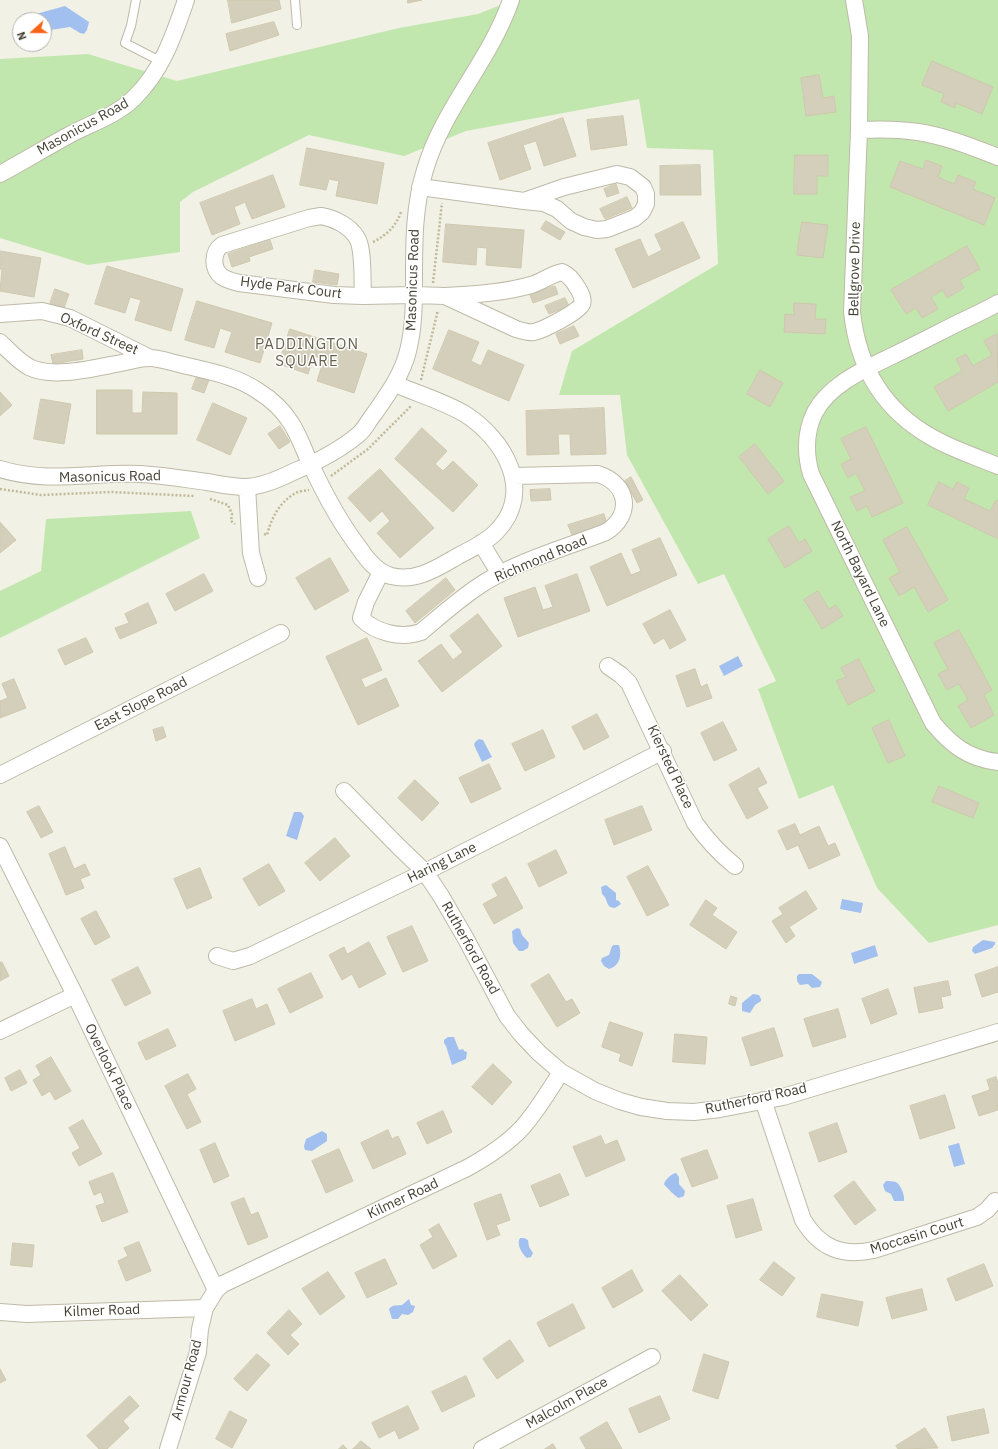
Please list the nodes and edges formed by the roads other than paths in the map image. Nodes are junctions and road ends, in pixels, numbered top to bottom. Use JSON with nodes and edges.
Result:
{"nodes":[{"id":1,"x":136,"y":0,"type":"edge"},
{"id":2,"x":176,"y":0,"type":"edge"},
{"id":3,"x":186,"y":0,"type":"edge"},
{"id":4,"x":295,"y":0,"type":"edge"},
{"id":5,"x":512,"y":0,"type":"edge"},
{"id":6,"x":854,"y":0,"type":"edge"},
{"id":7,"x":177,"y":26,"type":"junction"},
{"id":8,"x":297,"y":26,"type":"dead end"},
{"id":9,"x":162,"y":62,"type":"junction"},
{"id":10,"x":859,"y":130,"type":"junction"},
{"id":11,"x":998,"y":157,"type":"edge"},
{"id":12,"x":0,"y":174,"type":"edge"},
{"id":13,"x":420,"y":186,"type":"junction"},
{"id":14,"x":524,"y":201,"type":"junction"},
{"id":15,"x":414,"y":295,"type":"junction"},
{"id":16,"x":363,"y":296,"type":"junction"},
{"id":17,"x":442,"y":296,"type":"junction"},
{"id":18,"x":998,"y":303,"type":"edge"},
{"id":19,"x":0,"y":314,"type":"edge"},
{"id":20,"x":0,"y":342,"type":"edge"},
{"id":21,"x":150,"y":358,"type":"junction"},
{"id":22,"x":866,"y":369,"type":"junction"},
{"id":23,"x":395,"y":384,"type":"junction"},
{"id":24,"x":311,"y":465,"type":"junction"},
{"id":25,"x":998,"y":466,"type":"edge"},
{"id":26,"x":0,"y":469,"type":"edge"},
{"id":27,"x":513,"y":476,"type":"junction"},
{"id":28,"x":247,"y":487,"type":"junction"},
{"id":29,"x":481,"y":543,"type":"junction"},
{"id":30,"x":381,"y":572,"type":"junction"},
{"id":31,"x":500,"y":574,"type":"junction"},
{"id":32,"x":258,"y":578,"type":"dead end"},
{"id":33,"x":281,"y":633,"type":"dead end"},
{"id":34,"x":608,"y":666,"type":"dead end"},
{"id":35,"x":663,"y":751,"type":"junction"},
{"id":36,"x":998,"y":762,"type":"edge"},
{"id":37,"x":0,"y":775,"type":"edge"},
{"id":38,"x":344,"y":791,"type":"dead end"},
{"id":39,"x":0,"y":846,"type":"edge"},
{"id":40,"x":735,"y":866,"type":"dead end"},
{"id":41,"x":426,"y":872,"type":"junction"},
{"id":42,"x":217,"y":956,"type":"dead end"},
{"id":43,"x":75,"y":995,"type":"junction"},
{"id":44,"x":0,"y":1031,"type":"edge"},
{"id":45,"x":998,"y":1032,"type":"edge"},
{"id":46,"x":561,"y":1072,"type":"junction"},
{"id":47,"x":763,"y":1100,"type":"junction"},
{"id":48,"x":996,"y":1202,"type":"dead end"},
{"id":49,"x":216,"y":1290,"type":"junction"},
{"id":50,"x":205,"y":1308,"type":"junction"},
{"id":51,"x":0,"y":1312,"type":"edge"},
{"id":52,"x":652,"y":1356,"type":"dead end"},
{"id":53,"x":168,"y":1449,"type":"edge"},
{"id":54,"x":482,"y":1449,"type":"edge"}],
"edges":[{"from":1,"to":9,"type":"lane"},
{"from":2,"to":7,"type":"street","name":"Masonicus Road"},
{"from":3,"to":7,"type":"street","name":"Masonicus Road"},
{"from":4,"to":8,"type":"lane"},
{"from":5,"to":13,"type":"street","name":"Masonicus Road"},
{"from":6,"to":10,"type":"street","name":"Bellgrove Drive"},
{"from":7,"to":9,"type":"street","name":"Masonicus Road"},
{"from":9,"to":12,"type":"street","name":"Masonicus Road"},
{"from":10,"to":11,"type":"street"},
{"from":10,"to":22,"type":"street","name":"Bellgrove Drive"},
{"from":13,"to":14,"type":"street"},
{"from":13,"to":15,"type":"street","name":"Masonicus Road"},
{"from":14,"to":14,"type":"street"},
{"from":15,"to":16,"type":"street","name":"Hyde Park Court"},
{"from":15,"to":17,"type":"street","name":"Hyde Park Court"},
{"from":15,"to":23,"type":"street","name":"Masonicus Road"},
{"from":16,"to":16,"type":"street","name":"Hyde Park Court"},
{"from":17,"to":17,"type":"street","name":"Hyde Park Court"},
{"from":18,"to":22,"type":"street","name":"North Bayard Lane"},
{"from":19,"to":21,"type":"street","name":"Oxford Street"},
{"from":20,"to":21,"type":"street"},
{"from":21,"to":24,"type":"street"},
{"from":22,"to":25,"type":"street","name":"Bellgrove Drive"},
{"from":22,"to":36,"type":"street","name":"North Bayard Lane"},
{"from":23,"to":24,"type":"street","name":"Masonicus Road"},
{"from":23,"to":27,"type":"street"},
{"from":24,"to":28,"type":"street","name":"Masonicus Road"},
{"from":24,"to":30,"type":"street"},
{"from":26,"to":28,"type":"street","name":"Masonicus Road"},
{"from":27,"to":29,"type":"street"},
{"from":27,"to":31,"type":"street","name":"Richmond Road"},
{"from":28,"to":32,"type":"street"},
{"from":29,"to":30,"type":"street"},
{"from":29,"to":31,"type":"street"},
{"from":30,"to":31,"type":"street","name":"Richmond Road"},
{"from":33,"to":37,"type":"street","name":"East Slope Road"},
{"from":34,"to":35,"type":"street","name":"Kiersted Place"},
{"from":35,"to":40,"type":"street","name":"Kiersted Place"},
{"from":35,"to":41,"type":"street","name":"Haring Lane"},
{"from":38,"to":41,"type":"street","name":"Rutherford Road"},
{"from":39,"to":43,"type":"street","name":"Overlook Place"},
{"from":41,"to":42,"type":"street","name":"Haring Lane"},
{"from":41,"to":46,"type":"street","name":"Rutherford Road"},
{"from":43,"to":44,"type":"street"},
{"from":43,"to":49,"type":"street","name":"Overlook Place"},
{"from":45,"to":47,"type":"street","name":"Rutherford Road"},
{"from":46,"to":47,"type":"street","name":"Rutherford Road"},
{"from":46,"to":49,"type":"street","name":"Kilmer Road"},
{"from":47,"to":48,"type":"street","name":"Moccasin Court"},
{"from":49,"to":50,"type":"street","name":"Armour Road"},
{"from":50,"to":51,"type":"street","name":"Kilmer Road"},
{"from":50,"to":53,"type":"street","name":"Armour Road"},
{"from":52,"to":54,"type":"street","name":"Malcolm Place"}]}
